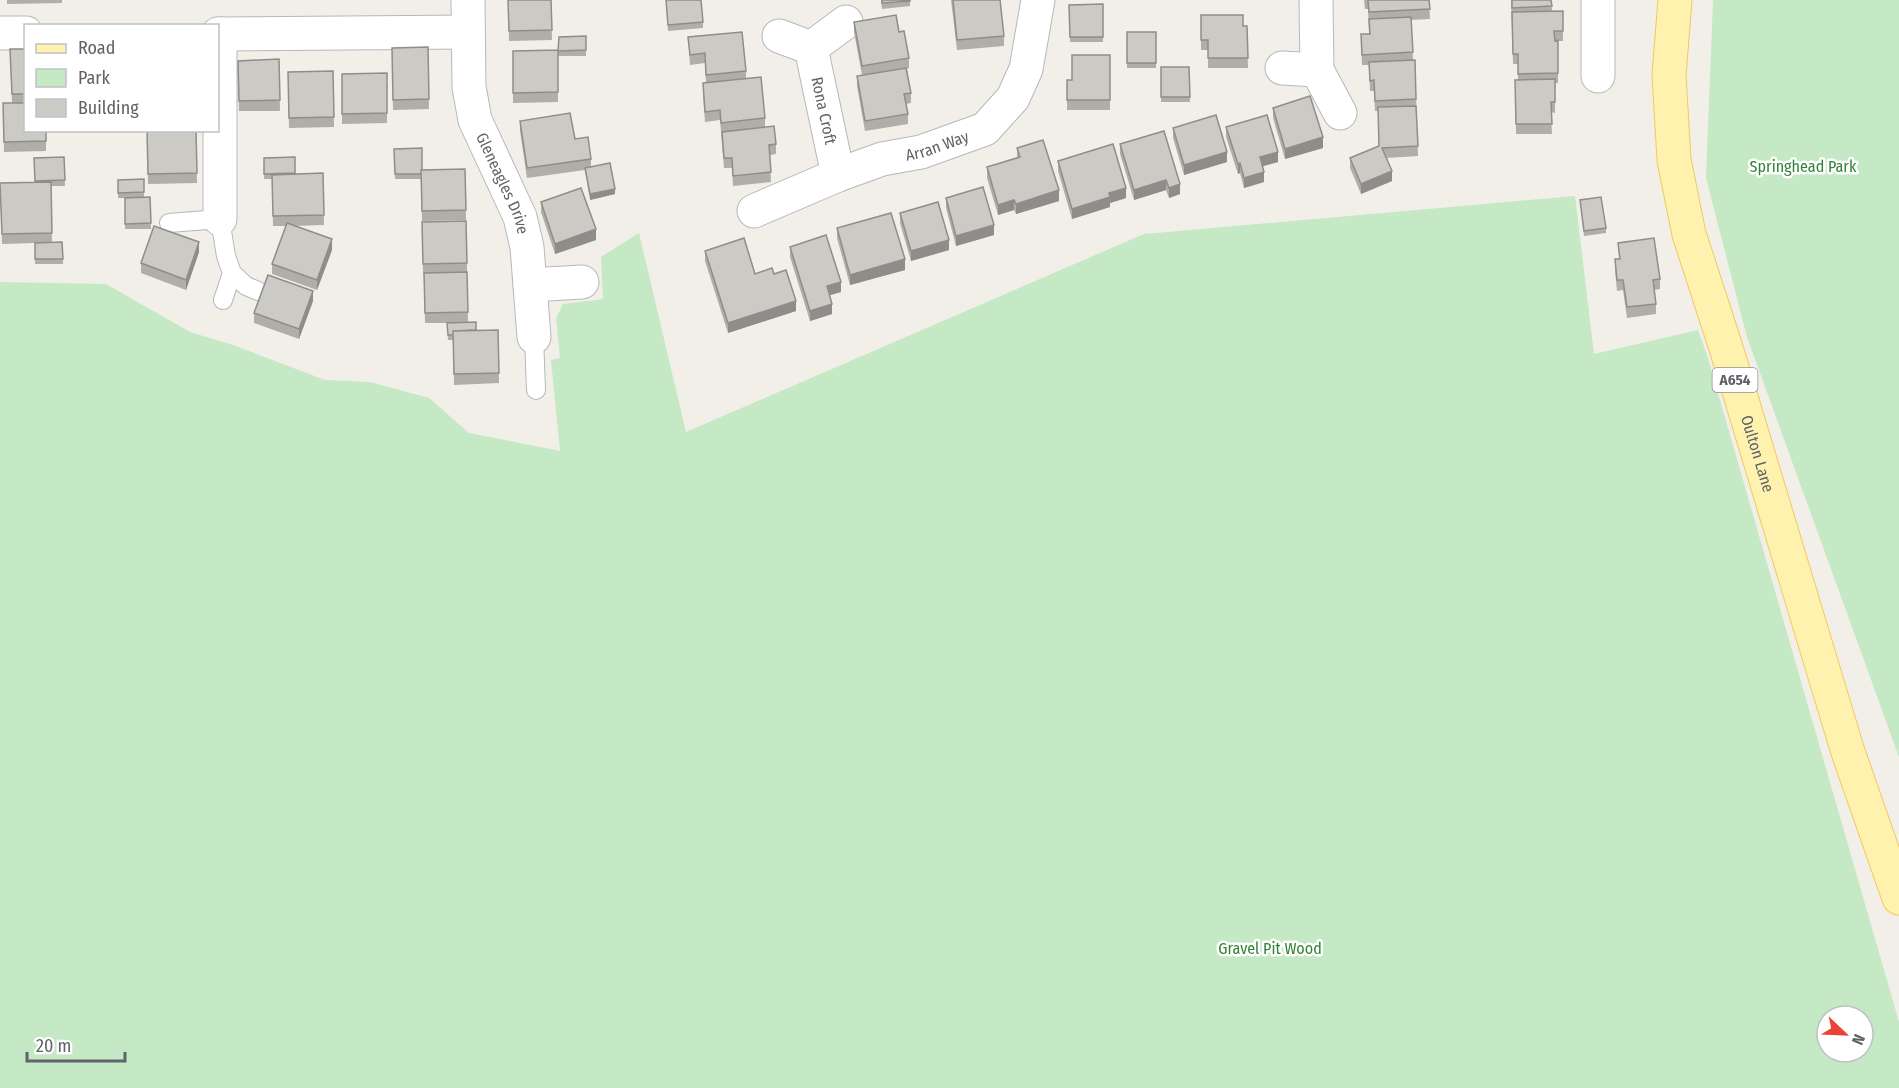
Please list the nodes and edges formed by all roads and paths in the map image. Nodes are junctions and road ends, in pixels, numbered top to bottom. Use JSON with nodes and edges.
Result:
{"nodes":[{"id":1,"x":468,"y":0,"type":"edge"},
{"id":2,"x":1038,"y":0,"type":"edge"},
{"id":3,"x":1316,"y":0,"type":"edge"},
{"id":4,"x":1598,"y":0,"type":"edge"},
{"id":5,"x":1675,"y":0,"type":"edge"},
{"id":6,"x":846,"y":22,"type":"dead end"},
{"id":7,"x":468,"y":32,"type":"junction"},
{"id":8,"x":0,"y":33,"type":"edge"},
{"id":9,"x":24,"y":33,"type":"edge"},
{"id":10,"x":219,"y":34,"type":"edge"},
{"id":11,"x":779,"y":36,"type":"dead end"},
{"id":12,"x":811,"y":48,"type":"junction"},
{"id":13,"x":1281,"y":68,"type":"dead end"},
{"id":14,"x":1317,"y":70,"type":"junction"},
{"id":15,"x":1598,"y":76,"type":"dead end"},
{"id":16,"x":1340,"y":113,"type":"dead end"},
{"id":17,"x":838,"y":175,"type":"junction"},
{"id":18,"x":754,"y":211,"type":"dead end"},
{"id":19,"x":220,"y":219,"type":"junction"},
{"id":20,"x":169,"y":223,"type":"dead end"},
{"id":21,"x":232,"y":273,"type":"junction"},
{"id":22,"x":582,"y":282,"type":"dead end"},
{"id":23,"x":530,"y":285,"type":"junction"},
{"id":24,"x":258,"y":291,"type":"dead end"},
{"id":25,"x":223,"y":300,"type":"dead end"},
{"id":26,"x":534,"y":337,"type":"joint"},
{"id":27,"x":536,"y":390,"type":"dead end"},
{"id":28,"x":1899,"y":898,"type":"edge"}],
"edges":[{"from":1,"to":7,"type":"street","name":"Gleneagles Drive"},
{"from":2,"to":17,"type":"street","name":"Arran Way"},
{"from":3,"to":14,"type":"street"},
{"from":4,"to":15,"type":"street"},
{"from":5,"to":28,"type":"main road","name":"Oulton Lane","number":"A654"},
{"from":6,"to":12,"type":"street"},
{"from":7,"to":10,"type":"street"},
{"from":7,"to":23,"type":"street","name":"Gleneagles Drive"},
{"from":8,"to":9,"type":"street"},
{"from":10,"to":19,"type":"street"},
{"from":11,"to":12,"type":"street"},
{"from":12,"to":17,"type":"street","name":"Rona Croft"},
{"from":13,"to":14,"type":"street"},
{"from":14,"to":16,"type":"street"},
{"from":17,"to":18,"type":"street","name":"Arran Way"},
{"from":19,"to":20,"type":"lane"},
{"from":19,"to":21,"type":"lane"},
{"from":21,"to":24,"type":"lane"},
{"from":21,"to":25,"type":"lane"},
{"from":22,"to":23,"type":"street"},
{"from":23,"to":26,"type":"street","name":"Gleneagles Drive"},
{"from":26,"to":27,"type":"lane"}]}
